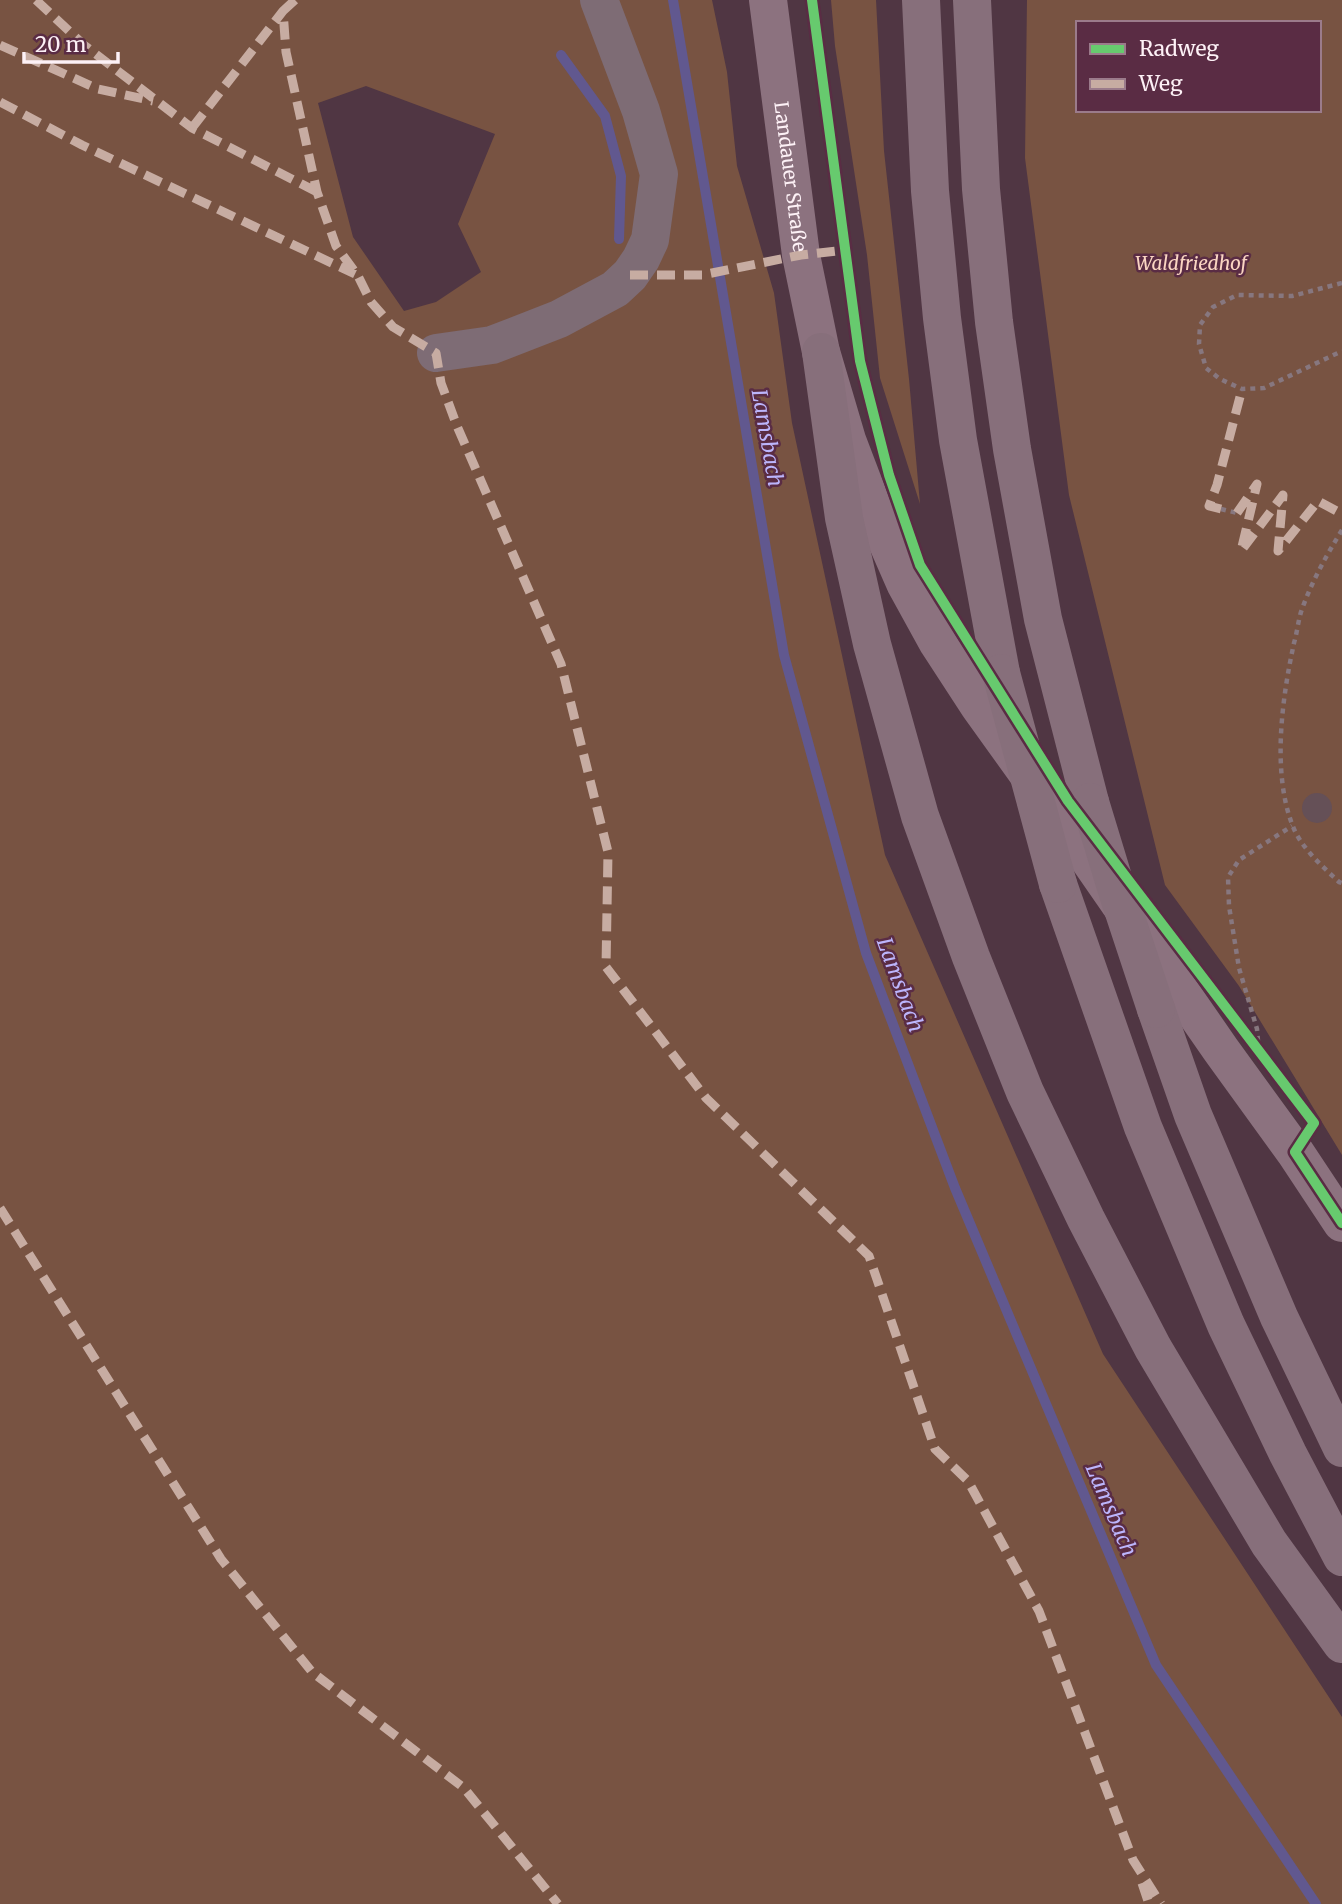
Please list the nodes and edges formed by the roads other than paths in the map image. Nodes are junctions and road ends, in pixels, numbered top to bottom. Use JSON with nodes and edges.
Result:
{"nodes":[{"id":1,"x":599,"y":0,"type":"edge"},
{"id":2,"x":768,"y":0,"type":"edge"},
{"id":3,"x":921,"y":0,"type":"edge"},
{"id":4,"x":972,"y":0,"type":"edge"},
{"id":5,"x":821,"y":352,"type":"junction"},
{"id":6,"x":436,"y":353,"type":"dead end"},
{"id":7,"x":1342,"y":1223,"type":"edge"},
{"id":8,"x":1342,"y":1448,"type":"edge"},
{"id":9,"x":1342,"y":1557,"type":"edge"},
{"id":10,"x":1342,"y":1644,"type":"edge"}],
"edges":[{"from":1,"to":6,"type":"lane"},
{"from":2,"to":5,"type":"main road","name":"Landauer Straße"},
{"from":3,"to":9,"type":"highway","bridge":true},
{"from":4,"to":8,"type":"highway","bridge":true},
{"from":5,"to":7,"type":"main road","name":"Landauer Straße"},
{"from":5,"to":10,"type":"highway"}]}
